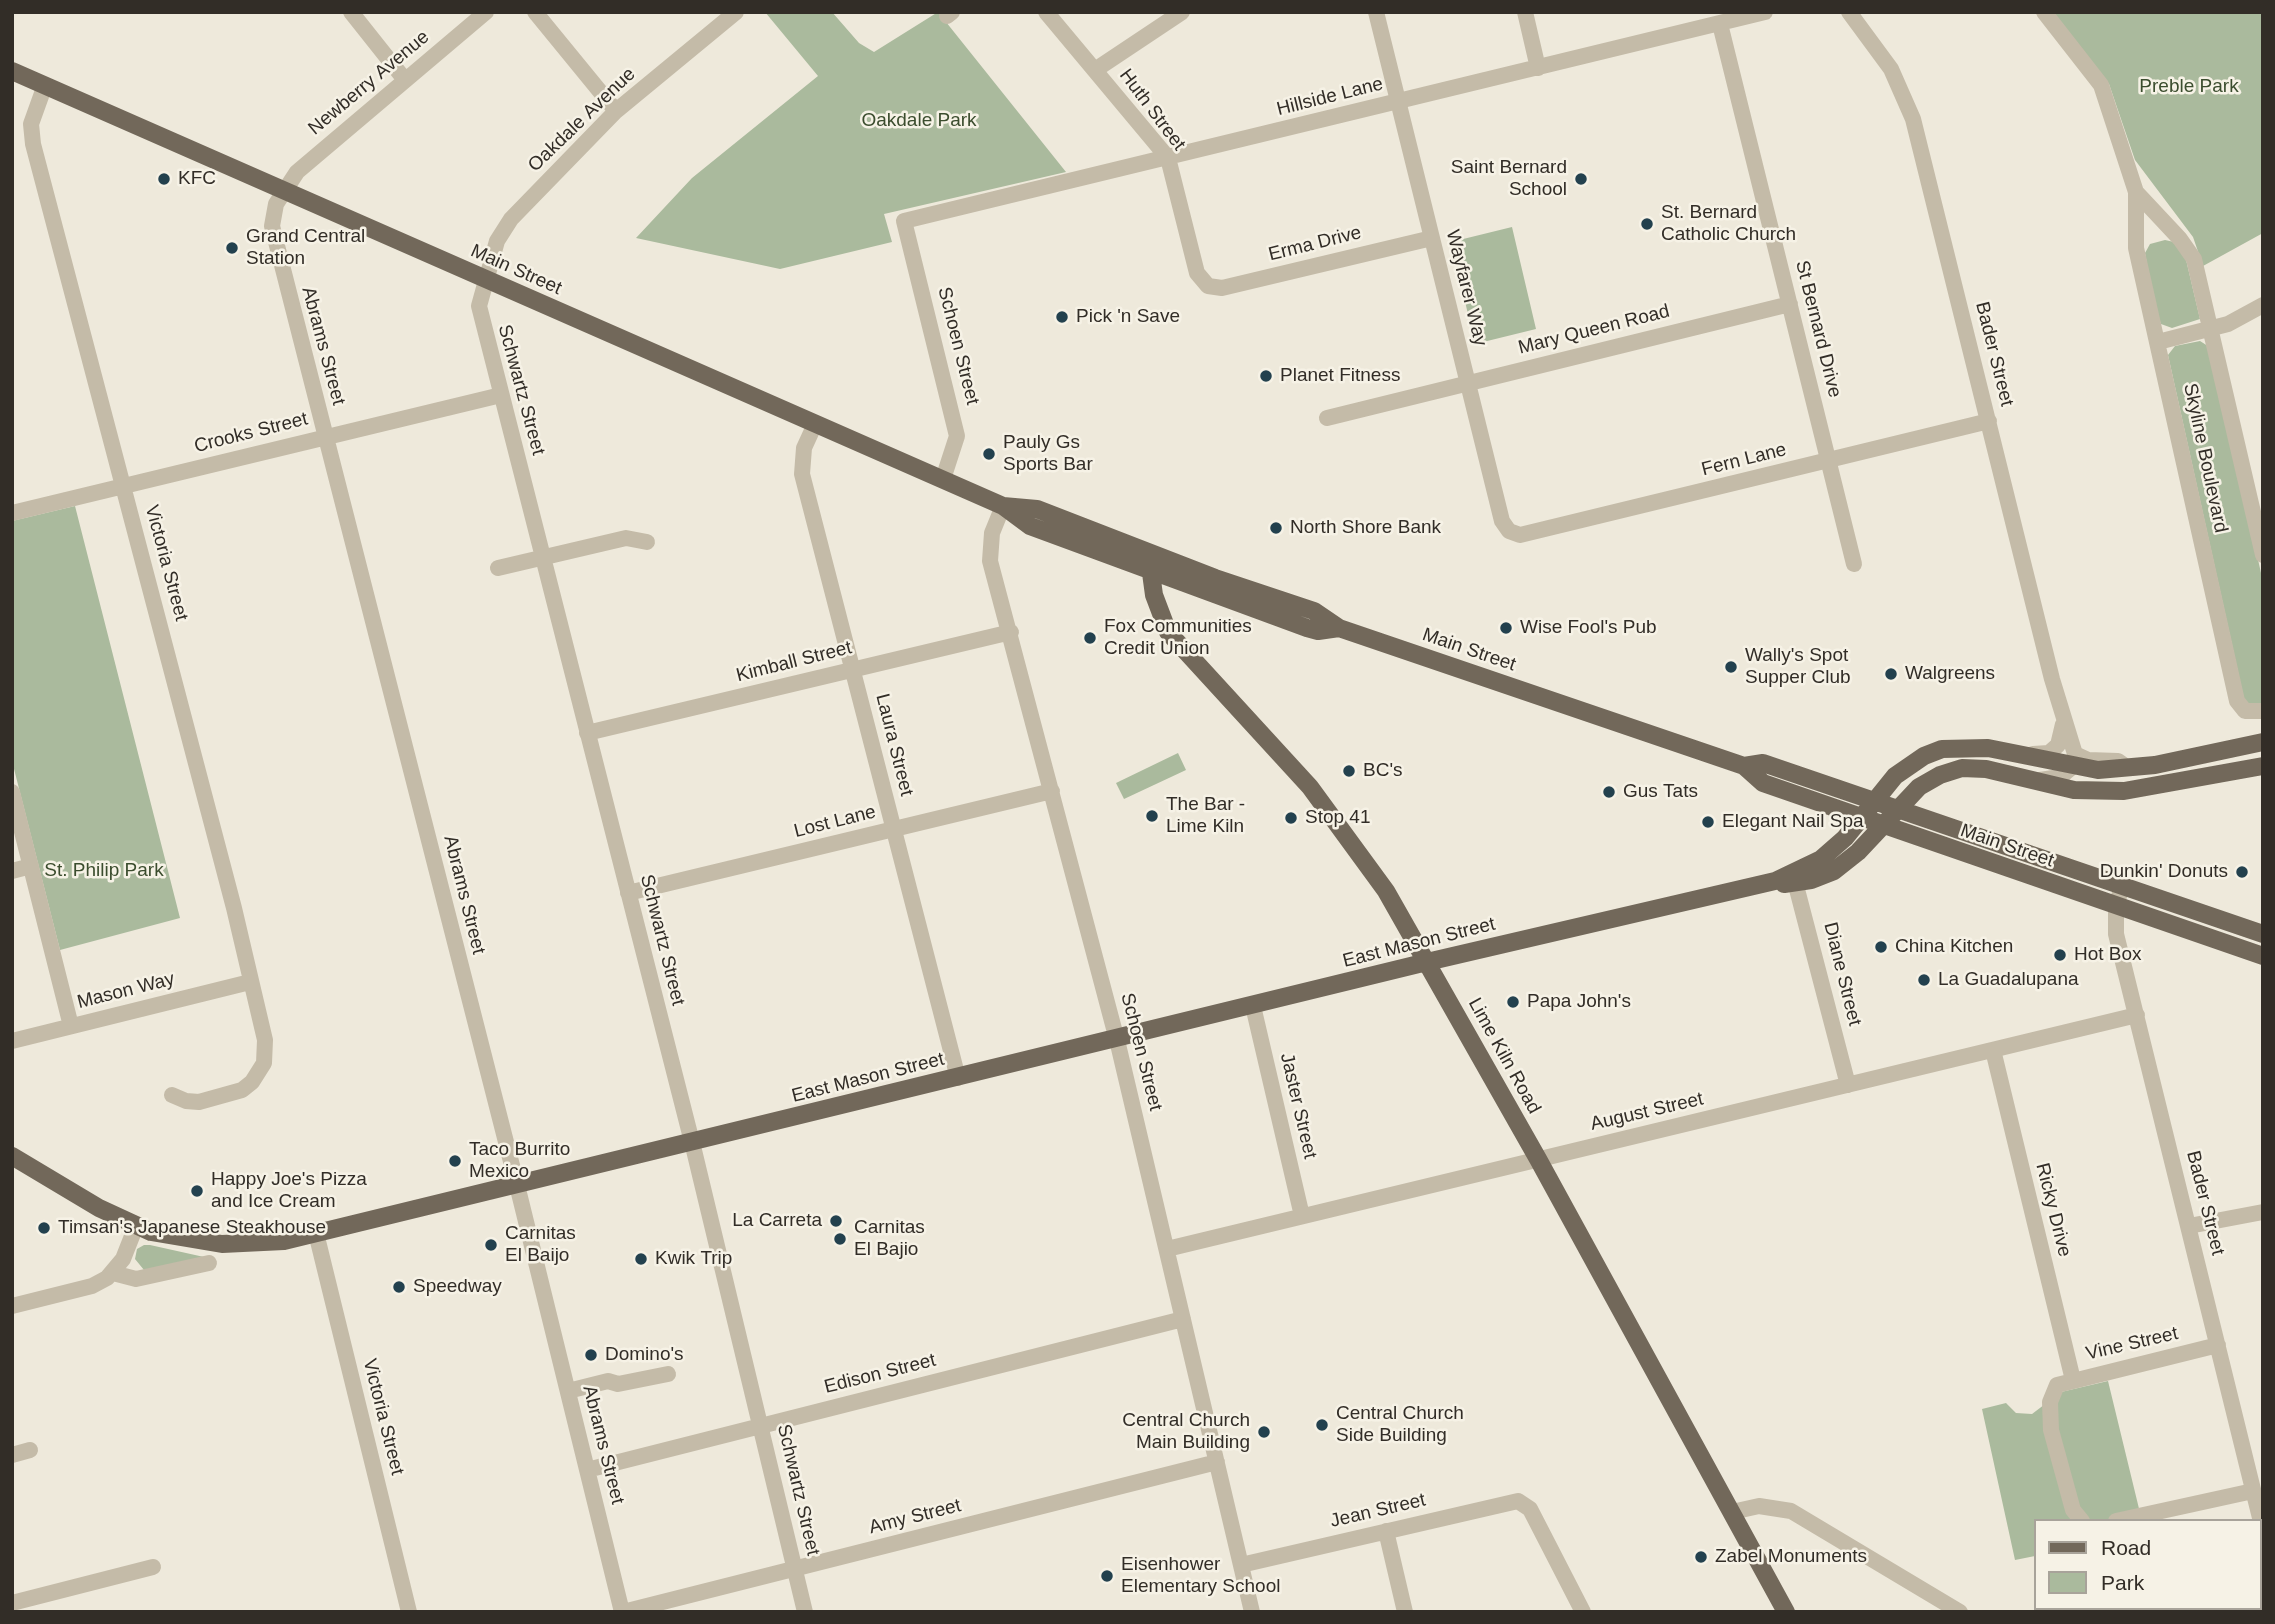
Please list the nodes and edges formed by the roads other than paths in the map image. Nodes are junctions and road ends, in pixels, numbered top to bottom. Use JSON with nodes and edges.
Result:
{"nodes":[{"id":1,"x":351,"y":12,"type":"edge"},
{"id":2,"x":486,"y":12,"type":"edge"},
{"id":3,"x":535,"y":12,"type":"edge"},
{"id":4,"x":736,"y":12,"type":"edge"},
{"id":5,"x":1046,"y":12,"type":"edge"},
{"id":6,"x":1182,"y":12,"type":"edge"},
{"id":7,"x":1376,"y":12,"type":"edge"},
{"id":8,"x":1525,"y":12,"type":"edge"},
{"id":9,"x":1765,"y":12,"type":"edge"},
{"id":10,"x":1849,"y":12,"type":"edge"},
{"id":11,"x":2044,"y":12,"type":"edge"},
{"id":12,"x":1720,"y":24,"type":"junction"},
{"id":13,"x":1538,"y":68,"type":"junction"},
{"id":14,"x":12,"y":71,"type":"edge"},
{"id":15,"x":1095,"y":71,"type":"junction"},
{"id":16,"x":405,"y":80,"type":"junction"},
{"id":17,"x":45,"y":85,"type":"junction"},
{"id":18,"x":1398,"y":102,"type":"junction"},
{"id":19,"x":616,"y":111,"type":"junction"},
{"id":20,"x":1168,"y":158,"type":"junction"},
{"id":21,"x":284,"y":191,"type":"junction"},
{"id":22,"x":2136,"y":192,"type":"junction"},
{"id":23,"x":904,"y":221,"type":"joint"},
{"id":24,"x":1432,"y":237,"type":"junction"},
{"id":25,"x":484,"y":279,"type":"junction"},
{"id":26,"x":1208,"y":286,"type":"joint"},
{"id":27,"x":1790,"y":304,"type":"junction"},
{"id":28,"x":2263,"y":305,"type":"edge"},
{"id":29,"x":2212,"y":328,"type":"junction"},
{"id":30,"x":2158,"y":342,"type":"junction"},
{"id":31,"x":1468,"y":383,"type":"junction"},
{"id":32,"x":500,"y":395,"type":"junction"},
{"id":33,"x":1327,"y":418,"type":"dead end"},
{"id":34,"x":1989,"y":421,"type":"junction"},
{"id":35,"x":815,"y":424,"type":"junction"},
{"id":36,"x":326,"y":437,"type":"junction"},
{"id":37,"x":1829,"y":461,"type":"junction"},
{"id":38,"x":943,"y":479,"type":"junction"},
{"id":39,"x":124,"y":486,"type":"junction"},
{"id":40,"x":1003,"y":506,"type":"junction"},
{"id":41,"x":12,"y":513,"type":"edge"},
{"id":42,"x":1509,"y":531,"type":"joint"},
{"id":43,"x":647,"y":542,"type":"dead end"},
{"id":44,"x":1156,"y":554,"type":"junction"},
{"id":45,"x":2263,"y":555,"type":"edge"},
{"id":46,"x":542,"y":558,"type":"junction"},
{"id":47,"x":1854,"y":564,"type":"dead end"},
{"id":48,"x":498,"y":568,"type":"dead end"},
{"id":49,"x":1151,"y":573,"type":"junction"},
{"id":50,"x":1339,"y":628,"type":"junction"},
{"id":51,"x":1011,"y":632,"type":"junction"},
{"id":52,"x":853,"y":670,"type":"junction"},
{"id":53,"x":2263,"y":711,"type":"edge"},
{"id":54,"x":2063,"y":721,"type":"junction"},
{"id":55,"x":587,"y":733,"type":"junction"},
{"id":56,"x":2263,"y":742,"type":"edge"},
{"id":57,"x":2021,"y":756,"type":"junction"},
{"id":58,"x":2073,"y":760,"type":"junction"},
{"id":59,"x":1744,"y":766,"type":"junction"},
{"id":60,"x":2263,"y":766,"type":"edge"},
{"id":61,"x":2029,"y":781,"type":"junction"},
{"id":62,"x":1052,"y":791,"type":"junction"},
{"id":63,"x":12,"y":792,"type":"edge"},
{"id":64,"x":1872,"y":803,"type":"junction"},
{"id":65,"x":1897,"y":811,"type":"junction"},
{"id":66,"x":1860,"y":818,"type":"junction"},
{"id":67,"x":1883,"y":826,"type":"junction"},
{"id":68,"x":894,"y":829,"type":"junction"},
{"id":69,"x":31,"y":866,"type":"junction"},
{"id":70,"x":12,"y":871,"type":"edge"},
{"id":71,"x":1795,"y":878,"type":"junction"},
{"id":72,"x":2122,"y":887,"type":"junction"},
{"id":73,"x":628,"y":893,"type":"junction"},
{"id":74,"x":2116,"y":906,"type":"junction"},
{"id":75,"x":2263,"y":934,"type":"edge"},
{"id":76,"x":2263,"y":956,"type":"edge"},
{"id":77,"x":1427,"y":962,"type":"junction"},
{"id":78,"x":250,"y":982,"type":"junction"},
{"id":79,"x":1253,"y":1006,"type":"junction"},
{"id":80,"x":2137,"y":1015,"type":"junction"},
{"id":81,"x":71,"y":1026,"type":"junction"},
{"id":82,"x":1116,"y":1040,"type":"junction"},
{"id":83,"x":12,"y":1041,"type":"edge"},
{"id":84,"x":1993,"y":1050,"type":"junction"},
{"id":85,"x":958,"y":1078,"type":"junction"},
{"id":86,"x":1848,"y":1085,"type":"junction"},
{"id":87,"x":172,"y":1095,"type":"dead end"},
{"id":88,"x":692,"y":1142,"type":"junction"},
{"id":89,"x":12,"y":1156,"type":"edge"},
{"id":90,"x":1538,"y":1159,"type":"junction"},
{"id":91,"x":517,"y":1185,"type":"junction"},
{"id":92,"x":2263,"y":1212,"type":"edge"},
{"id":93,"x":1302,"y":1216,"type":"junction"},
{"id":94,"x":136,"y":1226,"type":"junction"},
{"id":95,"x":2189,"y":1226,"type":"junction"},
{"id":96,"x":316,"y":1233,"type":"junction"},
{"id":97,"x":1167,"y":1249,"type":"junction"},
{"id":98,"x":209,"y":1263,"type":"dead end"},
{"id":99,"x":113,"y":1273,"type":"junction"},
{"id":100,"x":12,"y":1306,"type":"edge"},
{"id":101,"x":1183,"y":1319,"type":"junction"},
{"id":102,"x":2218,"y":1345,"type":"junction"},
{"id":103,"x":668,"y":1374,"type":"dead end"},
{"id":104,"x":2065,"y":1382,"type":"junction"},
{"id":105,"x":568,"y":1391,"type":"junction"},
{"id":106,"x":762,"y":1426,"type":"junction"},
{"id":107,"x":30,"y":1450,"type":"dead end"},
{"id":108,"x":12,"y":1455,"type":"edge"},
{"id":109,"x":1217,"y":1462,"type":"junction"},
{"id":110,"x":587,"y":1469,"type":"junction"},
{"id":111,"x":2253,"y":1491,"type":"junction"},
{"id":112,"x":1732,"y":1512,"type":"junction"},
{"id":113,"x":2080,"y":1519,"type":"edge"},
{"id":114,"x":2125,"y":1519,"type":"edge"},
{"id":115,"x":2260,"y":1519,"type":"edge"},
{"id":116,"x":1386,"y":1531,"type":"junction"},
{"id":117,"x":1241,"y":1565,"type":"junction"},
{"id":118,"x":153,"y":1567,"type":"dead end"},
{"id":119,"x":795,"y":1569,"type":"junction"},
{"id":120,"x":12,"y":1602,"type":"edge"},
{"id":121,"x":409,"y":1612,"type":"edge"},
{"id":122,"x":623,"y":1612,"type":"edge"},
{"id":123,"x":805,"y":1612,"type":"edge"},
{"id":124,"x":1252,"y":1612,"type":"edge"},
{"id":125,"x":1405,"y":1612,"type":"edge"},
{"id":126,"x":1583,"y":1612,"type":"edge"},
{"id":127,"x":1786,"y":1612,"type":"edge"},
{"id":128,"x":1960,"y":1612,"type":"edge"}],
"edges":[{"from":1,"to":16,"type":"street"},
{"from":2,"to":16,"type":"street","name":"Newberry Avenue"},
{"from":3,"to":19,"type":"street"},
{"from":4,"to":19,"type":"street","name":"Oakdale Avenue"},
{"from":5,"to":15,"type":"street","name":"Huth Street"},
{"from":6,"to":15,"type":"street"},
{"from":7,"to":18,"type":"street","name":"Wayfarer Way"},
{"from":8,"to":13,"type":"street"},
{"from":9,"to":12,"type":"street","name":"Hillside Lane"},
{"from":10,"to":34,"type":"street","name":"Bader Street"},
{"from":11,"to":22,"type":"street","name":"Skyline Boulevard"},
{"from":12,"to":13,"type":"street","name":"Hillside Lane"},
{"from":12,"to":27,"type":"street","name":"St Bernard Drive"},
{"from":13,"to":18,"type":"street","name":"Hillside Lane"},
{"from":14,"to":17,"type":"main road","name":"Main Street"},
{"from":15,"to":20,"type":"street","name":"Huth Street"},
{"from":16,"to":21,"type":"street","name":"Newberry Avenue"},
{"from":17,"to":21,"type":"main road","name":"Main Street"},
{"from":17,"to":39,"type":"street","name":"Victoria Street"},
{"from":18,"to":20,"type":"street","name":"Hillside Lane"},
{"from":18,"to":24,"type":"street","name":"Wayfarer Way"},
{"from":19,"to":25,"type":"street","name":"Oakdale Avenue"},
{"from":20,"to":23,"type":"street","name":"Hillside Lane"},
{"from":20,"to":26,"type":"street","name":"Huth Street"},
{"from":21,"to":25,"type":"main road","name":"Main Street"},
{"from":21,"to":36,"type":"street","name":"Abrams Street"},
{"from":22,"to":29,"type":"street","name":"Skyline Boulevard"},
{"from":22,"to":30,"type":"street","name":"Skyline Boulevard"},
{"from":23,"to":38,"type":"street","name":"Schoen Street"},
{"from":24,"to":26,"type":"street","name":"Erma Drive"},
{"from":24,"to":31,"type":"street","name":"Wayfarer Way"},
{"from":25,"to":32,"type":"street","name":"Schwartz Street"},
{"from":25,"to":35,"type":"main road","name":"Main Street"},
{"from":27,"to":31,"type":"street","name":"Mary Queen Road"},
{"from":27,"to":37,"type":"street","name":"St Bernard Drive"},
{"from":28,"to":29,"type":"street"},
{"from":29,"to":30,"type":"street"},
{"from":29,"to":45,"type":"street","name":"Skyline Boulevard"},
{"from":30,"to":53,"type":"street","name":"Skyline Boulevard"},
{"from":31,"to":33,"type":"street","name":"Mary Queen Road"},
{"from":31,"to":42,"type":"street","name":"Wayfarer Way"},
{"from":32,"to":36,"type":"street","name":"Crooks Street"},
{"from":32,"to":46,"type":"street","name":"Schwartz Street"},
{"from":34,"to":37,"type":"street","name":"Fern Lane"},
{"from":34,"to":54,"type":"street","name":"Bader Street"},
{"from":35,"to":38,"type":"main road","name":"Main Street"},
{"from":35,"to":52,"type":"street","name":"Laura Street"},
{"from":36,"to":39,"type":"street","name":"Crooks Street"},
{"from":36,"to":91,"type":"street","name":"Abrams Street"},
{"from":37,"to":42,"type":"street","name":"Fern Lane"},
{"from":37,"to":47,"type":"street","name":"St Bernard Drive"},
{"from":38,"to":40,"type":"main road","name":"Main Street"},
{"from":39,"to":41,"type":"street","name":"Crooks Street"},
{"from":39,"to":78,"type":"street","name":"Victoria Street"},
{"from":40,"to":44,"type":"main road","name":"Main Street"},
{"from":40,"to":49,"type":"main road","name":"Main Street"},
{"from":40,"to":51,"type":"street","name":"Schoen Street"},
{"from":43,"to":46,"type":"street"},
{"from":44,"to":49,"type":"main road","name":"Lime Kiln Road"},
{"from":44,"to":50,"type":"main road","name":"Main Street"},
{"from":46,"to":48,"type":"street"},
{"from":46,"to":55,"type":"street","name":"Schwartz Street"},
{"from":49,"to":50,"type":"main road","name":"Main Street"},
{"from":49,"to":77,"type":"main road","name":"Lime Kiln Road"},
{"from":50,"to":59,"type":"main road","name":"Main Street"},
{"from":51,"to":52,"type":"street","name":"Kimball Street"},
{"from":51,"to":62,"type":"street","name":"Schoen Street"},
{"from":52,"to":55,"type":"street","name":"Kimball Street"},
{"from":52,"to":68,"type":"street","name":"Laura Street"},
{"from":54,"to":57,"type":"street"},
{"from":54,"to":58,"type":"street","name":"Bader Street"},
{"from":55,"to":73,"type":"street","name":"Schwartz Street"},
{"from":56,"to":58,"type":"main road","name":"East Mason Street"},
{"from":57,"to":58,"type":"main road","name":"East Mason Street"},
{"from":57,"to":64,"type":"main road","name":"East Mason Street"},
{"from":58,"to":61,"type":"street"},
{"from":59,"to":64,"type":"main road","name":"Main Street"},
{"from":59,"to":66,"type":"main road","name":"Main Street"},
{"from":60,"to":61,"type":"main road","name":"East Mason Street"},
{"from":61,"to":65,"type":"main road","name":"East Mason Street"},
{"from":62,"to":68,"type":"street","name":"Lost Lane"},
{"from":62,"to":82,"type":"street","name":"Schoen Street"},
{"from":63,"to":69,"type":"street"},
{"from":64,"to":65,"type":"main road","name":"Main Street"},
{"from":64,"to":66,"type":"main road","name":"East Mason Street"},
{"from":65,"to":67,"type":"main road","name":"East Mason Street"},
{"from":65,"to":72,"type":"main road","name":"Main Street"},
{"from":66,"to":67,"type":"main road","name":"Main Street"},
{"from":66,"to":71,"type":"main road","name":"East Mason Street"},
{"from":67,"to":71,"type":"main road","name":"East Mason Street"},
{"from":67,"to":74,"type":"main road","name":"Main Street"},
{"from":68,"to":73,"type":"street","name":"Lost Lane"},
{"from":68,"to":85,"type":"street","name":"Laura Street"},
{"from":69,"to":70,"type":"street"},
{"from":69,"to":81,"type":"street"},
{"from":71,"to":77,"type":"main road","name":"East Mason Street"},
{"from":71,"to":86,"type":"street","name":"Diane Street"},
{"from":72,"to":74,"type":"street","name":"Bader Street"},
{"from":72,"to":75,"type":"main road","name":"Main Street"},
{"from":73,"to":88,"type":"street","name":"Schwartz Street"},
{"from":74,"to":76,"type":"main road","name":"Main Street"},
{"from":74,"to":80,"type":"street","name":"Bader Street"},
{"from":77,"to":79,"type":"main road","name":"East Mason Street"},
{"from":77,"to":90,"type":"main road","name":"Lime Kiln Road"},
{"from":78,"to":81,"type":"street","name":"Mason Way"},
{"from":78,"to":87,"type":"street","name":"Victoria Street"},
{"from":79,"to":82,"type":"main road","name":"East Mason Street"},
{"from":79,"to":93,"type":"street","name":"Jaster Street"},
{"from":80,"to":84,"type":"street","name":"August Street"},
{"from":80,"to":95,"type":"street","name":"Bader Street"},
{"from":81,"to":83,"type":"street","name":"Mason Way"},
{"from":82,"to":85,"type":"main road","name":"East Mason Street"},
{"from":82,"to":97,"type":"street","name":"Schoen Street"},
{"from":84,"to":86,"type":"street","name":"August Street"},
{"from":84,"to":104,"type":"street","name":"Ricky Drive"},
{"from":85,"to":88,"type":"main road","name":"East Mason Street"},
{"from":86,"to":90,"type":"street","name":"August Street"},
{"from":88,"to":91,"type":"main road","name":"East Mason Street"},
{"from":88,"to":106,"type":"street","name":"Schwartz Street"},
{"from":89,"to":94,"type":"main road","name":"East Mason Street"},
{"from":90,"to":93,"type":"street","name":"August Street"},
{"from":90,"to":112,"type":"main road","name":"Lime Kiln Road"},
{"from":91,"to":96,"type":"main road","name":"East Mason Street"},
{"from":91,"to":105,"type":"street","name":"Abrams Street"},
{"from":92,"to":95,"type":"street"},
{"from":93,"to":97,"type":"street","name":"August Street"},
{"from":94,"to":96,"type":"main road","name":"East Mason Street"},
{"from":94,"to":99,"type":"street"},
{"from":95,"to":102,"type":"street","name":"Bader Street"},
{"from":96,"to":121,"type":"street","name":"Victoria Street"},
{"from":97,"to":101,"type":"street","name":"Schoen Street"},
{"from":98,"to":99,"type":"street"},
{"from":99,"to":100,"type":"street"},
{"from":101,"to":106,"type":"street","name":"Edison Street"},
{"from":101,"to":109,"type":"street","name":"Schoen Street"},
{"from":102,"to":104,"type":"street","name":"Vine Street"},
{"from":102,"to":111,"type":"street","name":"Bader Street"},
{"from":103,"to":105,"type":"street"},
{"from":104,"to":113,"type":"street"},
{"from":105,"to":110,"type":"street","name":"Abrams Street"},
{"from":106,"to":110,"type":"street","name":"Edison Street"},
{"from":106,"to":119,"type":"street","name":"Schwartz Street"},
{"from":107,"to":108,"type":"street"},
{"from":109,"to":117,"type":"street","name":"Schoen Street"},
{"from":109,"to":119,"type":"street","name":"Amy Street"},
{"from":110,"to":122,"type":"street","name":"Abrams Street"},
{"from":111,"to":114,"type":"street"},
{"from":111,"to":115,"type":"street","name":"Bader Street"},
{"from":112,"to":127,"type":"main road","name":"Lime Kiln Road"},
{"from":112,"to":128,"type":"street"},
{"from":116,"to":117,"type":"street","name":"Jean Street"},
{"from":116,"to":125,"type":"street"},
{"from":116,"to":126,"type":"street","name":"Jean Street"},
{"from":117,"to":124,"type":"street","name":"Schoen Street"},
{"from":118,"to":120,"type":"street"},
{"from":119,"to":122,"type":"street","name":"Amy Street"},
{"from":119,"to":123,"type":"street","name":"Schwartz Street"}]}
